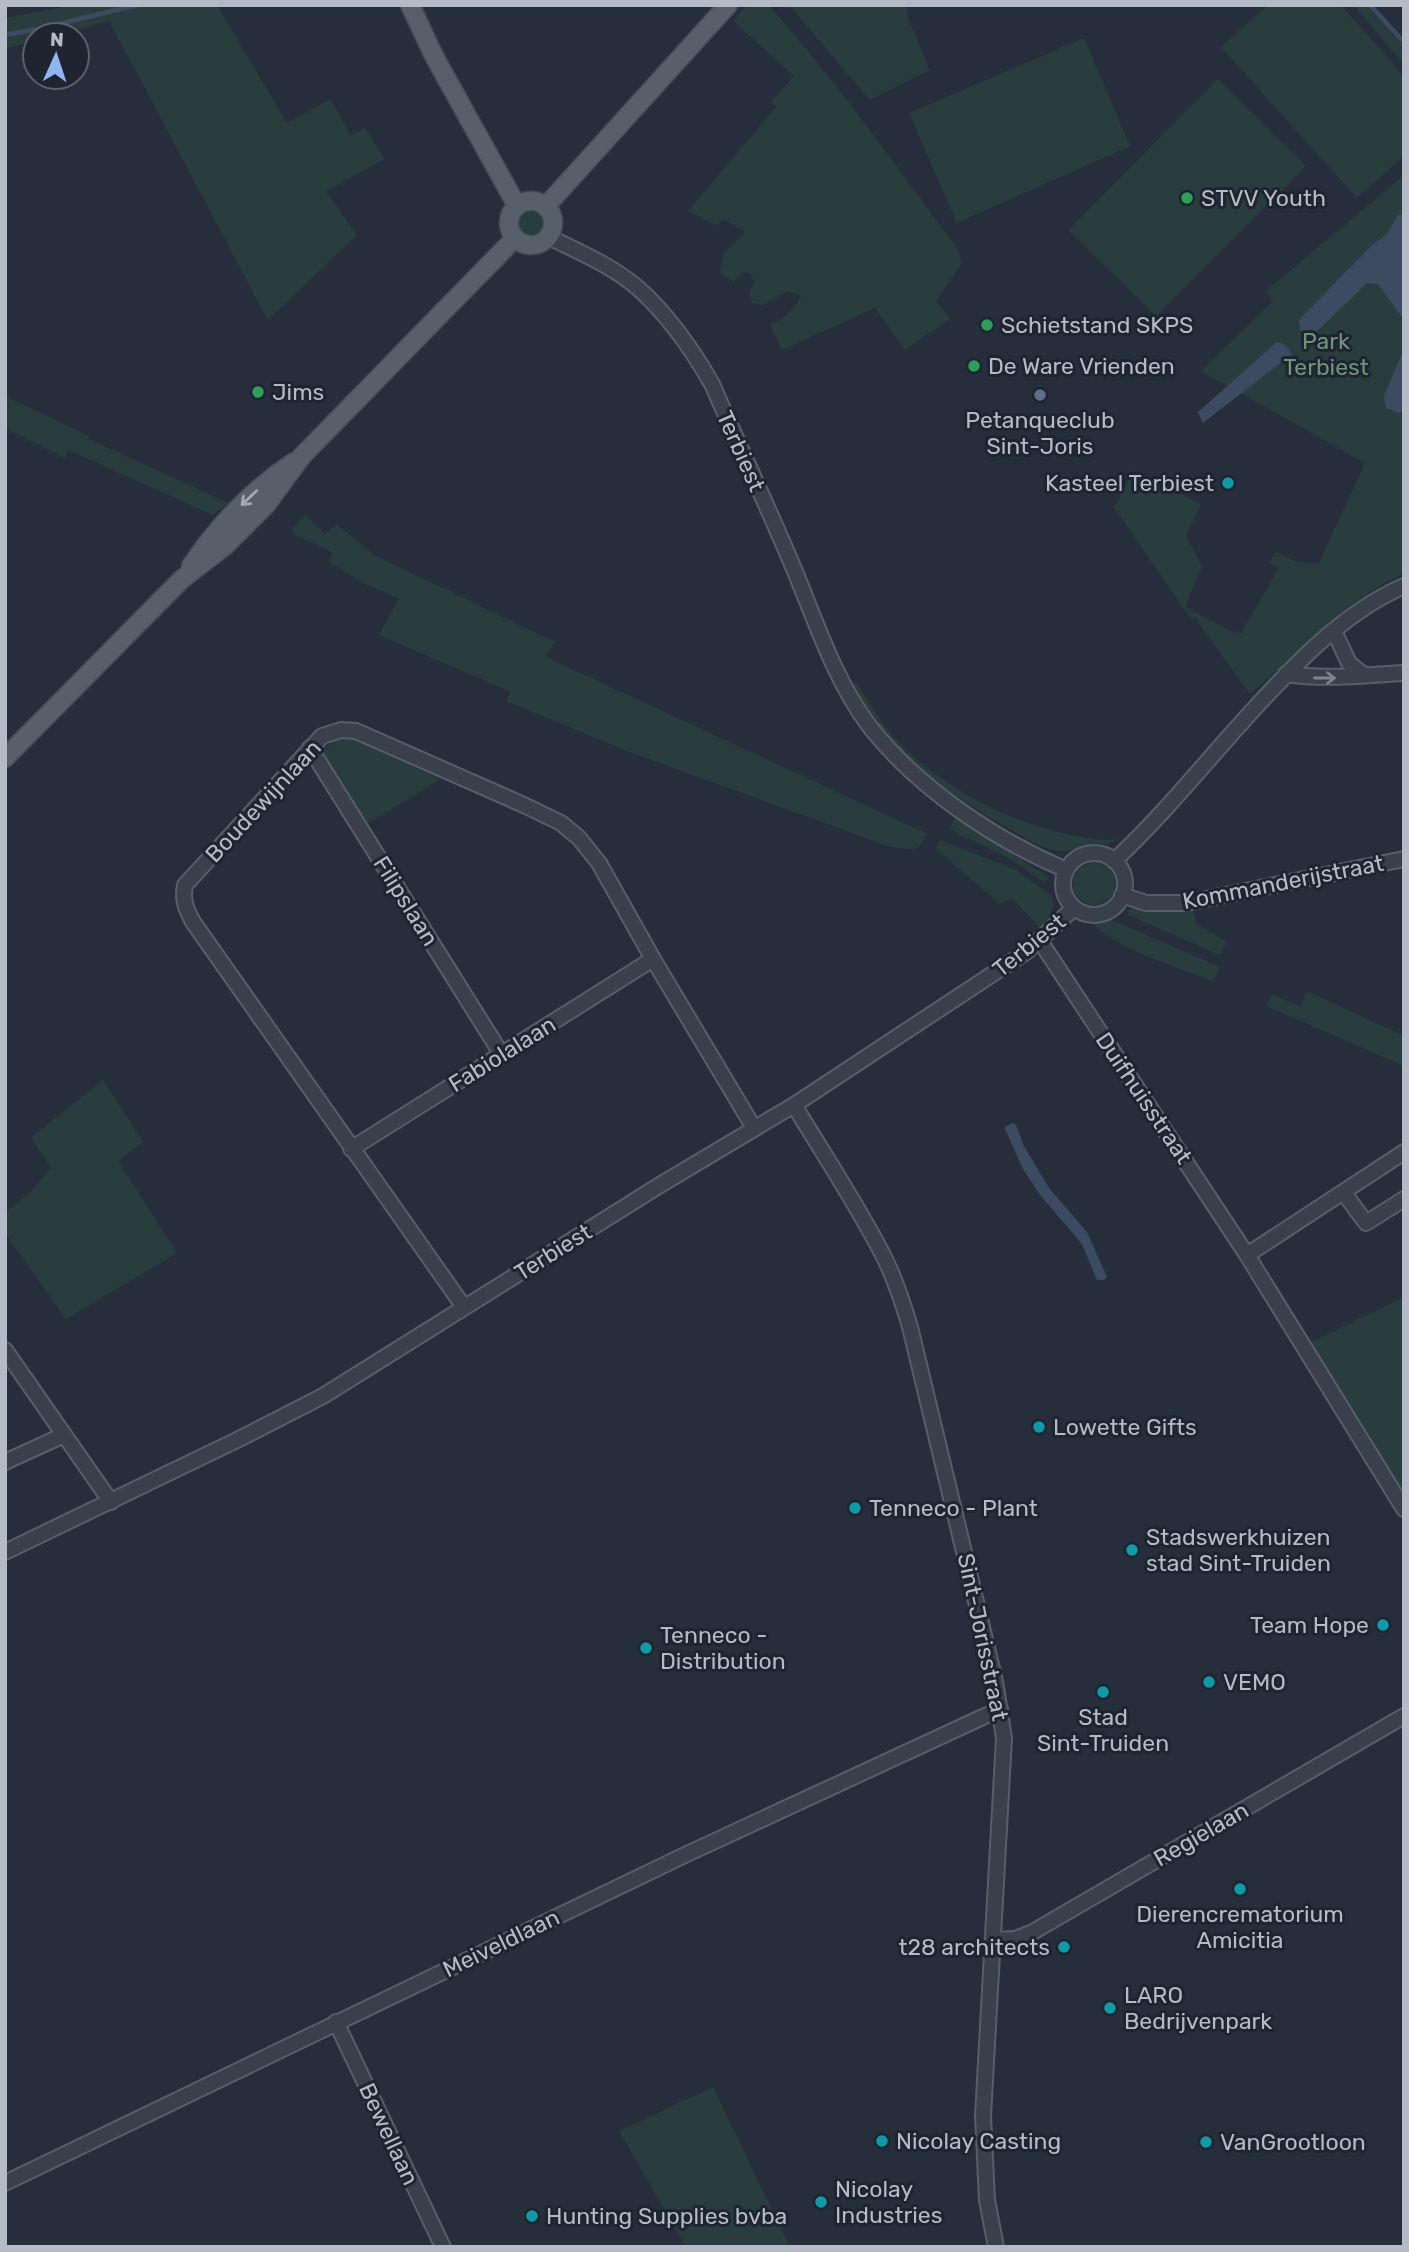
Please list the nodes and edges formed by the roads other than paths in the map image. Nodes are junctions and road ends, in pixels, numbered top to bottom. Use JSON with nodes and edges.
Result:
{"nodes":[{"id":1,"x":410,"y":5,"type":"edge"},
{"id":2,"x":728,"y":5,"type":"edge"},
{"id":3,"x":517,"y":206,"type":"junction"},
{"id":4,"x":546,"y":206,"type":"junction"},
{"id":5,"x":549,"y":237,"type":"junction"},
{"id":6,"x":514,"y":238,"type":"junction"},
{"id":7,"x":1404,"y":586,"type":"edge"},
{"id":8,"x":1334,"y":631,"type":"junction"},
{"id":9,"x":1404,"y":673,"type":"edge"},
{"id":10,"x":1286,"y":674,"type":"junction"},
{"id":11,"x":1364,"y":675,"type":"junction"},
{"id":12,"x":310,"y":748,"type":"junction"},
{"id":13,"x":5,"y":758,"type":"edge"},
{"id":14,"x":1404,"y":859,"type":"edge"},
{"id":15,"x":1114,"y":861,"type":"junction"},
{"id":16,"x":1066,"y":870,"type":"junction"},
{"id":17,"x":1122,"y":895,"type":"junction"},
{"id":18,"x":1074,"y":908,"type":"junction"},
{"id":19,"x":1041,"y":941,"type":"junction"},
{"id":20,"x":653,"y":959,"type":"junction"},
{"id":21,"x":502,"y":1055,"type":"junction"},
{"id":22,"x":793,"y":1105,"type":"junction"},
{"id":23,"x":754,"y":1128,"type":"junction"},
{"id":24,"x":351,"y":1149,"type":"junction"},
{"id":25,"x":1404,"y":1152,"type":"edge"},
{"id":26,"x":1345,"y":1193,"type":"junction"},
{"id":27,"x":1404,"y":1199,"type":"edge"},
{"id":28,"x":1247,"y":1255,"type":"junction"},
{"id":29,"x":464,"y":1307,"type":"junction"},
{"id":30,"x":5,"y":1350,"type":"edge"},
{"id":31,"x":64,"y":1435,"type":"junction"},
{"id":32,"x":5,"y":1462,"type":"edge"},
{"id":33,"x":111,"y":1502,"type":"junction"},
{"id":34,"x":1404,"y":1509,"type":"edge"},
{"id":35,"x":5,"y":1552,"type":"edge"},
{"id":36,"x":1000,"y":1709,"type":"junction"},
{"id":37,"x":1404,"y":1716,"type":"edge"},
{"id":38,"x":994,"y":1940,"type":"junction"},
{"id":39,"x":336,"y":2022,"type":"junction"},
{"id":40,"x":5,"y":2182,"type":"edge"},
{"id":41,"x":443,"y":2247,"type":"edge"},
{"id":42,"x":996,"y":2247,"type":"edge"}],
"edges":[{"from":1,"to":3,"type":"main road"},
{"from":2,"to":4,"type":"main road"},
{"from":3,"to":4,"type":"main road"},
{"from":3,"to":6,"type":"main road"},
{"from":4,"to":5,"type":"main road"},
{"from":5,"to":6,"type":"main road"},
{"from":5,"to":16,"type":"street","name":"Terbiest"},
{"from":6,"to":13,"type":"main road"},
{"from":7,"to":8,"type":"street"},
{"from":8,"to":10,"type":"street"},
{"from":8,"to":11,"type":"street"},
{"from":9,"to":11,"type":"street"},
{"from":10,"to":11,"type":"street","one_way":true},
{"from":10,"to":15,"type":"street"},
{"from":12,"to":20,"type":"street","name":"Boudewijnlaan"},
{"from":12,"to":21,"type":"street","name":"Filipslaan"},
{"from":12,"to":24,"type":"street","name":"Boudewijnlaan"},
{"from":14,"to":17,"type":"street","name":"Kommanderijstraat"},
{"from":15,"to":16,"type":"street"},
{"from":15,"to":17,"type":"street"},
{"from":16,"to":18,"type":"street"},
{"from":17,"to":18,"type":"street"},
{"from":18,"to":19,"type":"street","name":"Terbiest"},
{"from":19,"to":22,"type":"street","name":"Terbiest"},
{"from":19,"to":28,"type":"street","name":"Duifhuisstraat"},
{"from":20,"to":21,"type":"street","name":"Fabiolalaan"},
{"from":20,"to":23,"type":"street","name":"Boudewijnlaan"},
{"from":21,"to":24,"type":"street","name":"Fabiolalaan"},
{"from":22,"to":23,"type":"street","name":"Terbiest"},
{"from":22,"to":36,"type":"street","name":"Sint-Jorisstraat"},
{"from":23,"to":29,"type":"street","name":"Terbiest"},
{"from":24,"to":29,"type":"street","name":"Boudewijnlaan"},
{"from":25,"to":26,"type":"street"},
{"from":26,"to":27,"type":"street"},
{"from":26,"to":28,"type":"street"},
{"from":28,"to":34,"type":"street","name":"Duifhuisstraat"},
{"from":29,"to":33,"type":"street","name":"Terbiest"},
{"from":30,"to":31,"type":"street"},
{"from":31,"to":32,"type":"street"},
{"from":31,"to":33,"type":"street"},
{"from":33,"to":35,"type":"street","name":"Terbiest"},
{"from":36,"to":38,"type":"street","name":"Sint-Jorisstraat"},
{"from":36,"to":39,"type":"street","name":"Meiveldlaan"},
{"from":37,"to":38,"type":"street","name":"Regielaan"},
{"from":38,"to":42,"type":"street","name":"Sint-Jorisstraat"},
{"from":39,"to":40,"type":"street","name":"Meiveldlaan"},
{"from":39,"to":41,"type":"street","name":"Bewellaan"}]}
